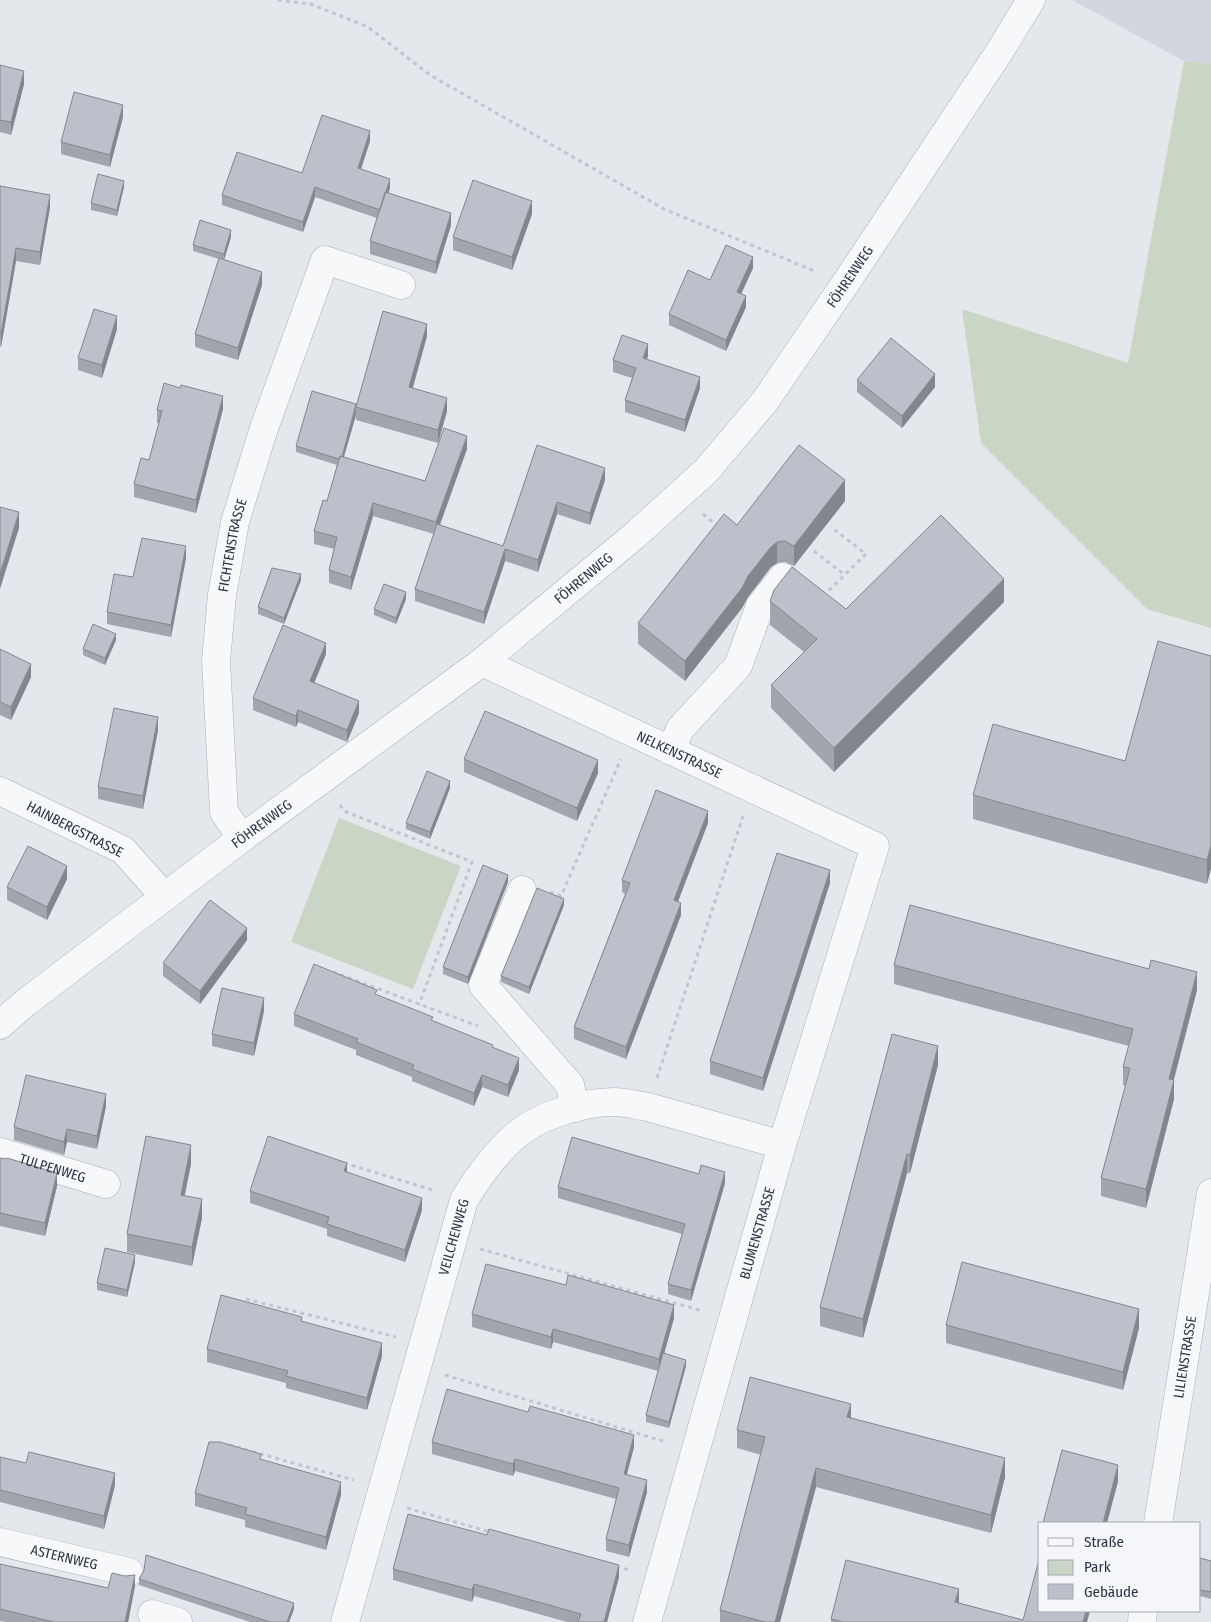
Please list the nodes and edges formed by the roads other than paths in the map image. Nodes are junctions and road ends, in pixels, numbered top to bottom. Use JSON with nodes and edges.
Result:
{"nodes":[{"id":1,"x":1031,"y":0,"type":"edge"},
{"id":2,"x":401,"y":285,"type":"dead end"},
{"id":3,"x":783,"y":577,"type":"edge"},
{"id":4,"x":482,"y":662,"type":"junction"},
{"id":5,"x":671,"y":751,"type":"junction"},
{"id":6,"x":0,"y":791,"type":"edge"},
{"id":7,"x":242,"y":838,"type":"junction"},
{"id":8,"x":876,"y":846,"type":"joint"},
{"id":9,"x":522,"y":890,"type":"road end"},
{"id":10,"x":165,"y":896,"type":"junction"},
{"id":11,"x":0,"y":1025,"type":"edge"},
{"id":12,"x":575,"y":1108,"type":"junction"},
{"id":13,"x":782,"y":1145,"type":"junction"},
{"id":14,"x":0,"y":1152,"type":"edge"},
{"id":15,"x":106,"y":1184,"type":"dead end"},
{"id":16,"x":1211,"y":1193,"type":"edge"},
{"id":17,"x":1158,"y":1522,"type":"edge"},
{"id":18,"x":0,"y":1542,"type":"edge"},
{"id":19,"x":129,"y":1572,"type":"dead end"},
{"id":20,"x":152,"y":1614,"type":"dead end"},
{"id":21,"x":178,"y":1622,"type":"edge"},
{"id":22,"x":345,"y":1622,"type":"edge"},
{"id":23,"x":647,"y":1622,"type":"edge"}],
"edges":[{"from":1,"to":4,"type":"street","name":"FÖHRENWEG"},
{"from":2,"to":7,"type":"street","name":"FICHTENSTRASSE"},
{"from":3,"to":5,"type":"street"},
{"from":4,"to":5,"type":"street","name":"NELKENSTRASSE"},
{"from":4,"to":7,"type":"street","name":"FÖHRENWEG"},
{"from":5,"to":8,"type":"street","name":"NELKENSTRASSE"},
{"from":6,"to":10,"type":"street","name":"HAINBERGSTRASSE"},
{"from":7,"to":10,"type":"street","name":"FÖHRENWEG"},
{"from":8,"to":13,"type":"street","name":"BLUMENSTRASSE"},
{"from":9,"to":12,"type":"street"},
{"from":10,"to":11,"type":"street","name":"FÖHRENWEG"},
{"from":12,"to":13,"type":"street","name":"VEILCHENWEG"},
{"from":12,"to":22,"type":"street","name":"VEILCHENWEG"},
{"from":13,"to":23,"type":"street","name":"BLUMENSTRASSE"},
{"from":14,"to":15,"type":"street","name":"TULPENWEG"},
{"from":16,"to":17,"type":"street","name":"LILIENSTRASSE"},
{"from":18,"to":19,"type":"street","name":"ASTERNWEG"},
{"from":20,"to":21,"type":"street"}]}
